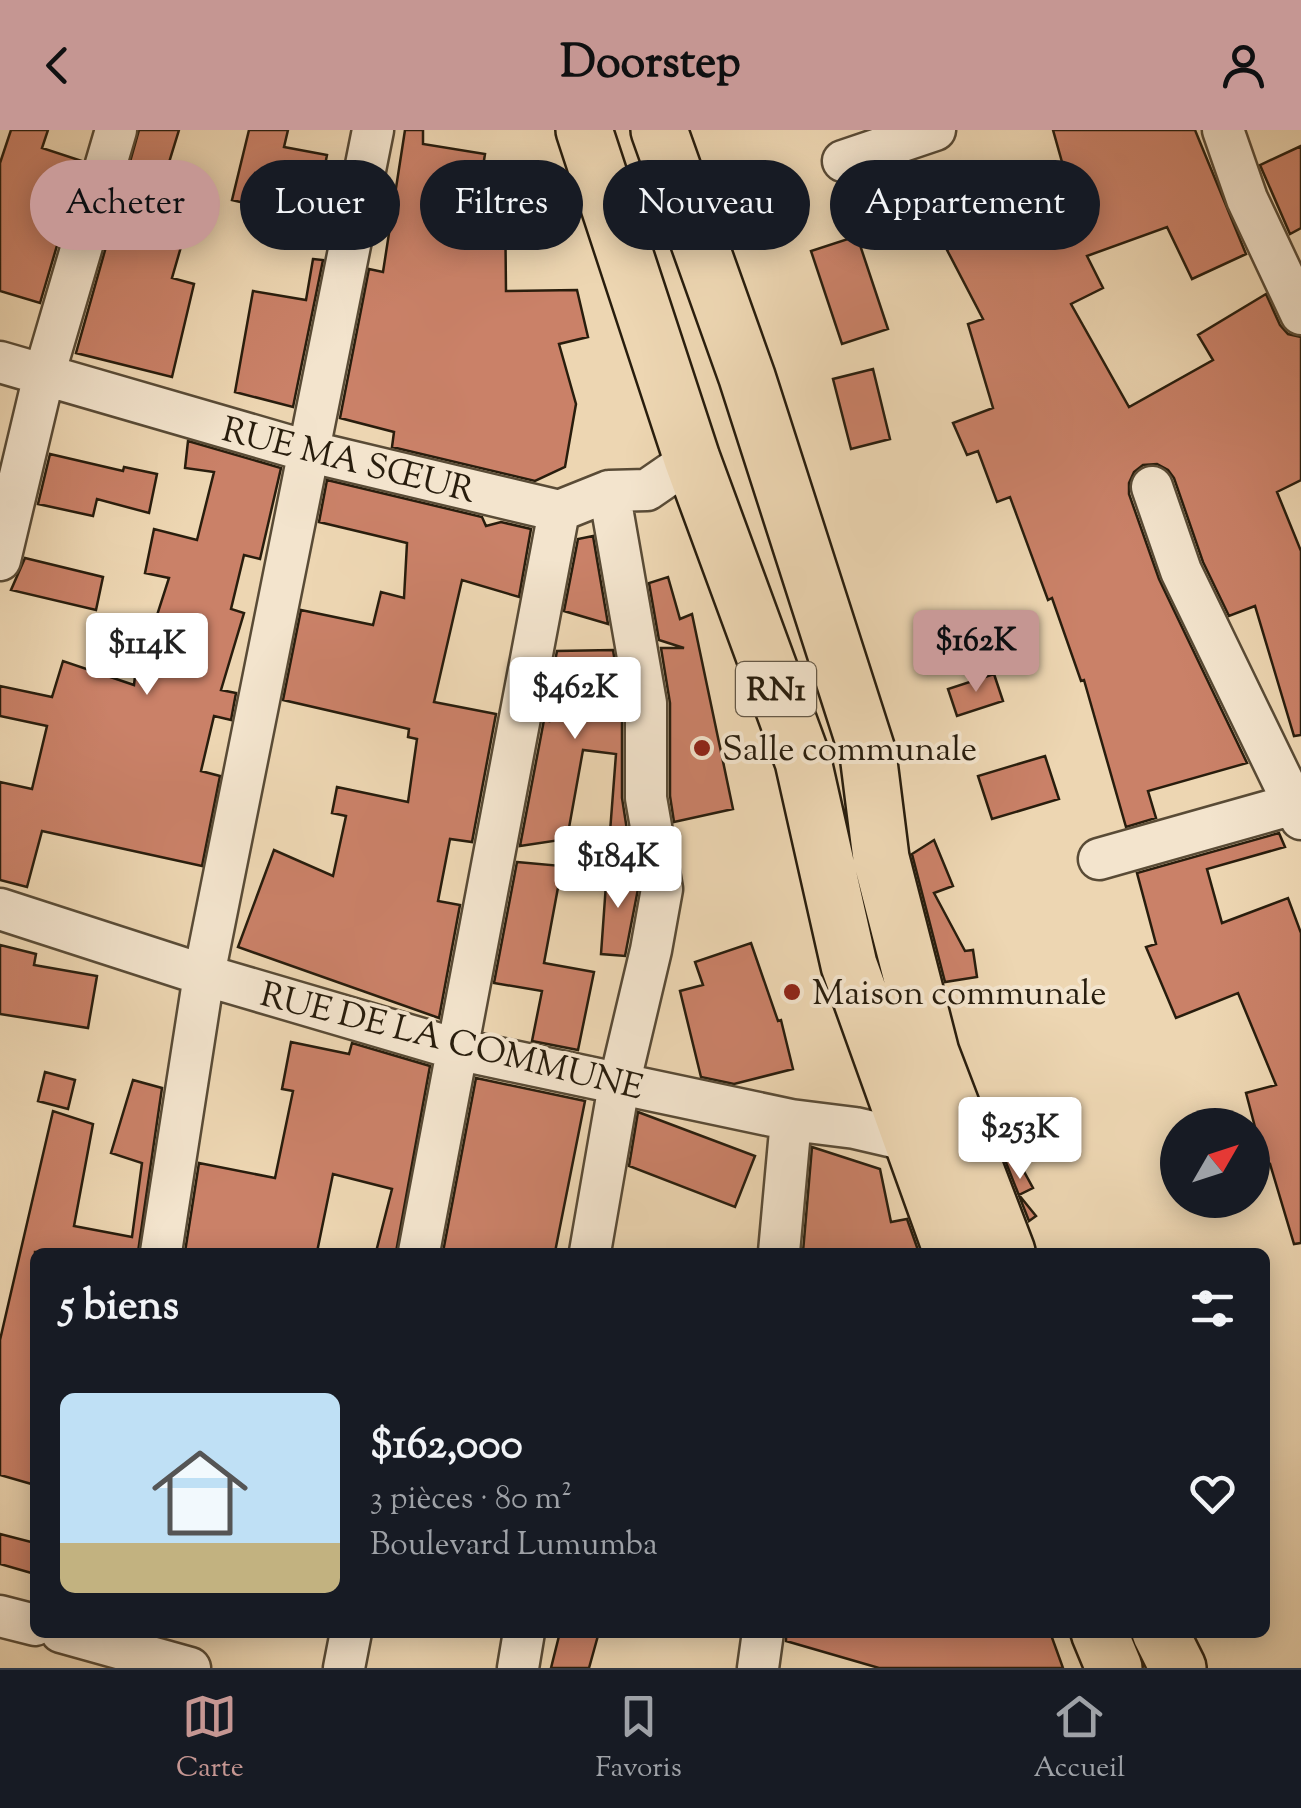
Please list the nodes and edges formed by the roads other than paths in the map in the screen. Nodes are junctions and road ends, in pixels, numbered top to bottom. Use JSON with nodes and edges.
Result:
{"nodes":[{"id":1,"x":116,"y":130,"type":"edge"},
{"id":2,"x":373,"y":130,"type":"edge"},
{"id":3,"x":584,"y":130,"type":"edge"},
{"id":4,"x":658,"y":130,"type":"edge"},
{"id":5,"x":934,"y":130,"type":"edge"},
{"id":6,"x":1223,"y":130,"type":"edge"},
{"id":7,"x":846,"y":160,"type":"edge"},
{"id":8,"x":1301,"y":314,"type":"edge"},
{"id":9,"x":0,"y":362,"type":"edge"},
{"id":10,"x":44,"y":376,"type":"junction"},
{"id":11,"x":747,"y":377,"type":"junction"},
{"id":12,"x":674,"y":407,"type":"junction"},
{"id":13,"x":307,"y":451,"type":"junction"},
{"id":14,"x":692,"y":459,"type":"junction"},
{"id":15,"x":1152,"y":487,"type":"dead end"},
{"id":16,"x":610,"y":491,"type":"junction"},
{"id":17,"x":559,"y":512,"type":"junction"},
{"id":18,"x":0,"y":560,"type":"edge"},
{"id":19,"x":1298,"y":809,"type":"edge"},
{"id":20,"x":1099,"y":859,"type":"dead end"},
{"id":21,"x":0,"y":910,"type":"edge"},
{"id":22,"x":204,"y":975,"type":"junction"},
{"id":23,"x":456,"y":1049,"type":"junction"},
{"id":24,"x":619,"y":1085,"type":"junction"},
{"id":25,"x":791,"y":1120,"type":"junction"},
{"id":26,"x":935,"y":1133,"type":"junction"},
{"id":27,"x":162,"y":1248,"type":"edge"},
{"id":28,"x":420,"y":1248,"type":"edge"},
{"id":29,"x":591,"y":1248,"type":"edge"},
{"id":30,"x":779,"y":1248,"type":"edge"},
{"id":31,"x":951,"y":1248,"type":"edge"},
{"id":32,"x":1005,"y":1248,"type":"edge"},
{"id":33,"x":0,"y":1616,"type":"edge"},
{"id":34,"x":30,"y":1624,"type":"edge"},
{"id":35,"x":349,"y":1638,"type":"edge"},
{"id":36,"x":523,"y":1638,"type":"edge"},
{"id":37,"x":762,"y":1638,"type":"edge"},
{"id":38,"x":1101,"y":1638,"type":"edge"},
{"id":39,"x":1163,"y":1638,"type":"edge"},
{"id":40,"x":89,"y":1644,"type":"edge"},
{"id":41,"x":190,"y":1668,"type":"edge"},
{"id":42,"x":344,"y":1668,"type":"edge"},
{"id":43,"x":518,"y":1668,"type":"edge"},
{"id":44,"x":758,"y":1668,"type":"edge"},
{"id":45,"x":1114,"y":1668,"type":"edge"},
{"id":46,"x":1178,"y":1668,"type":"edge"}],
"edges":[{"from":1,"to":10,"type":"street"},
{"from":2,"to":13,"type":"street"},
{"from":3,"to":12,"type":"highway","number":"RN1"},
{"from":4,"to":11,"type":"highway","number":"RN1"},
{"from":5,"to":7,"type":"street"},
{"from":6,"to":8,"type":"street"},
{"from":9,"to":10,"type":"street","name":"RUE MA SŒUR"},
{"from":10,"to":13,"type":"street","name":"RUE MA SŒUR"},
{"from":10,"to":18,"type":"street"},
{"from":11,"to":12,"type":"highway"},
{"from":11,"to":26,"type":"highway","number":"RN1"},
{"from":12,"to":14,"type":"highway","number":"RN1"},
{"from":13,"to":17,"type":"street","name":"RUE MA SŒUR"},
{"from":13,"to":22,"type":"street"},
{"from":14,"to":16,"type":"street"},
{"from":14,"to":26,"type":"highway","number":"RN1"},
{"from":15,"to":19,"type":"street"},
{"from":16,"to":17,"type":"street"},
{"from":16,"to":24,"type":"street"},
{"from":17,"to":23,"type":"street"},
{"from":19,"to":20,"type":"street"},
{"from":21,"to":22,"type":"street","name":"RUE DE LA COMMUNE"},
{"from":22,"to":23,"type":"street","name":"RUE DE LA COMMUNE"},
{"from":22,"to":27,"type":"street"},
{"from":23,"to":24,"type":"street","name":"RUE DE LA COMMUNE"},
{"from":23,"to":28,"type":"street"},
{"from":24,"to":25,"type":"street","name":"RUE DE LA COMMUNE"},
{"from":24,"to":29,"type":"street"},
{"from":25,"to":26,"type":"street","name":"RUE DE LA COMMUNE"},
{"from":25,"to":30,"type":"street"},
{"from":26,"to":31,"type":"highway","number":"RN1"},
{"from":26,"to":32,"type":"highway","number":"RN1"},
{"from":33,"to":34,"type":"street"},
{"from":35,"to":42,"type":"street"},
{"from":36,"to":43,"type":"street"},
{"from":37,"to":44,"type":"street"},
{"from":38,"to":45,"type":"highway"},
{"from":39,"to":46,"type":"highway"},
{"from":40,"to":41,"type":"street"}]}
